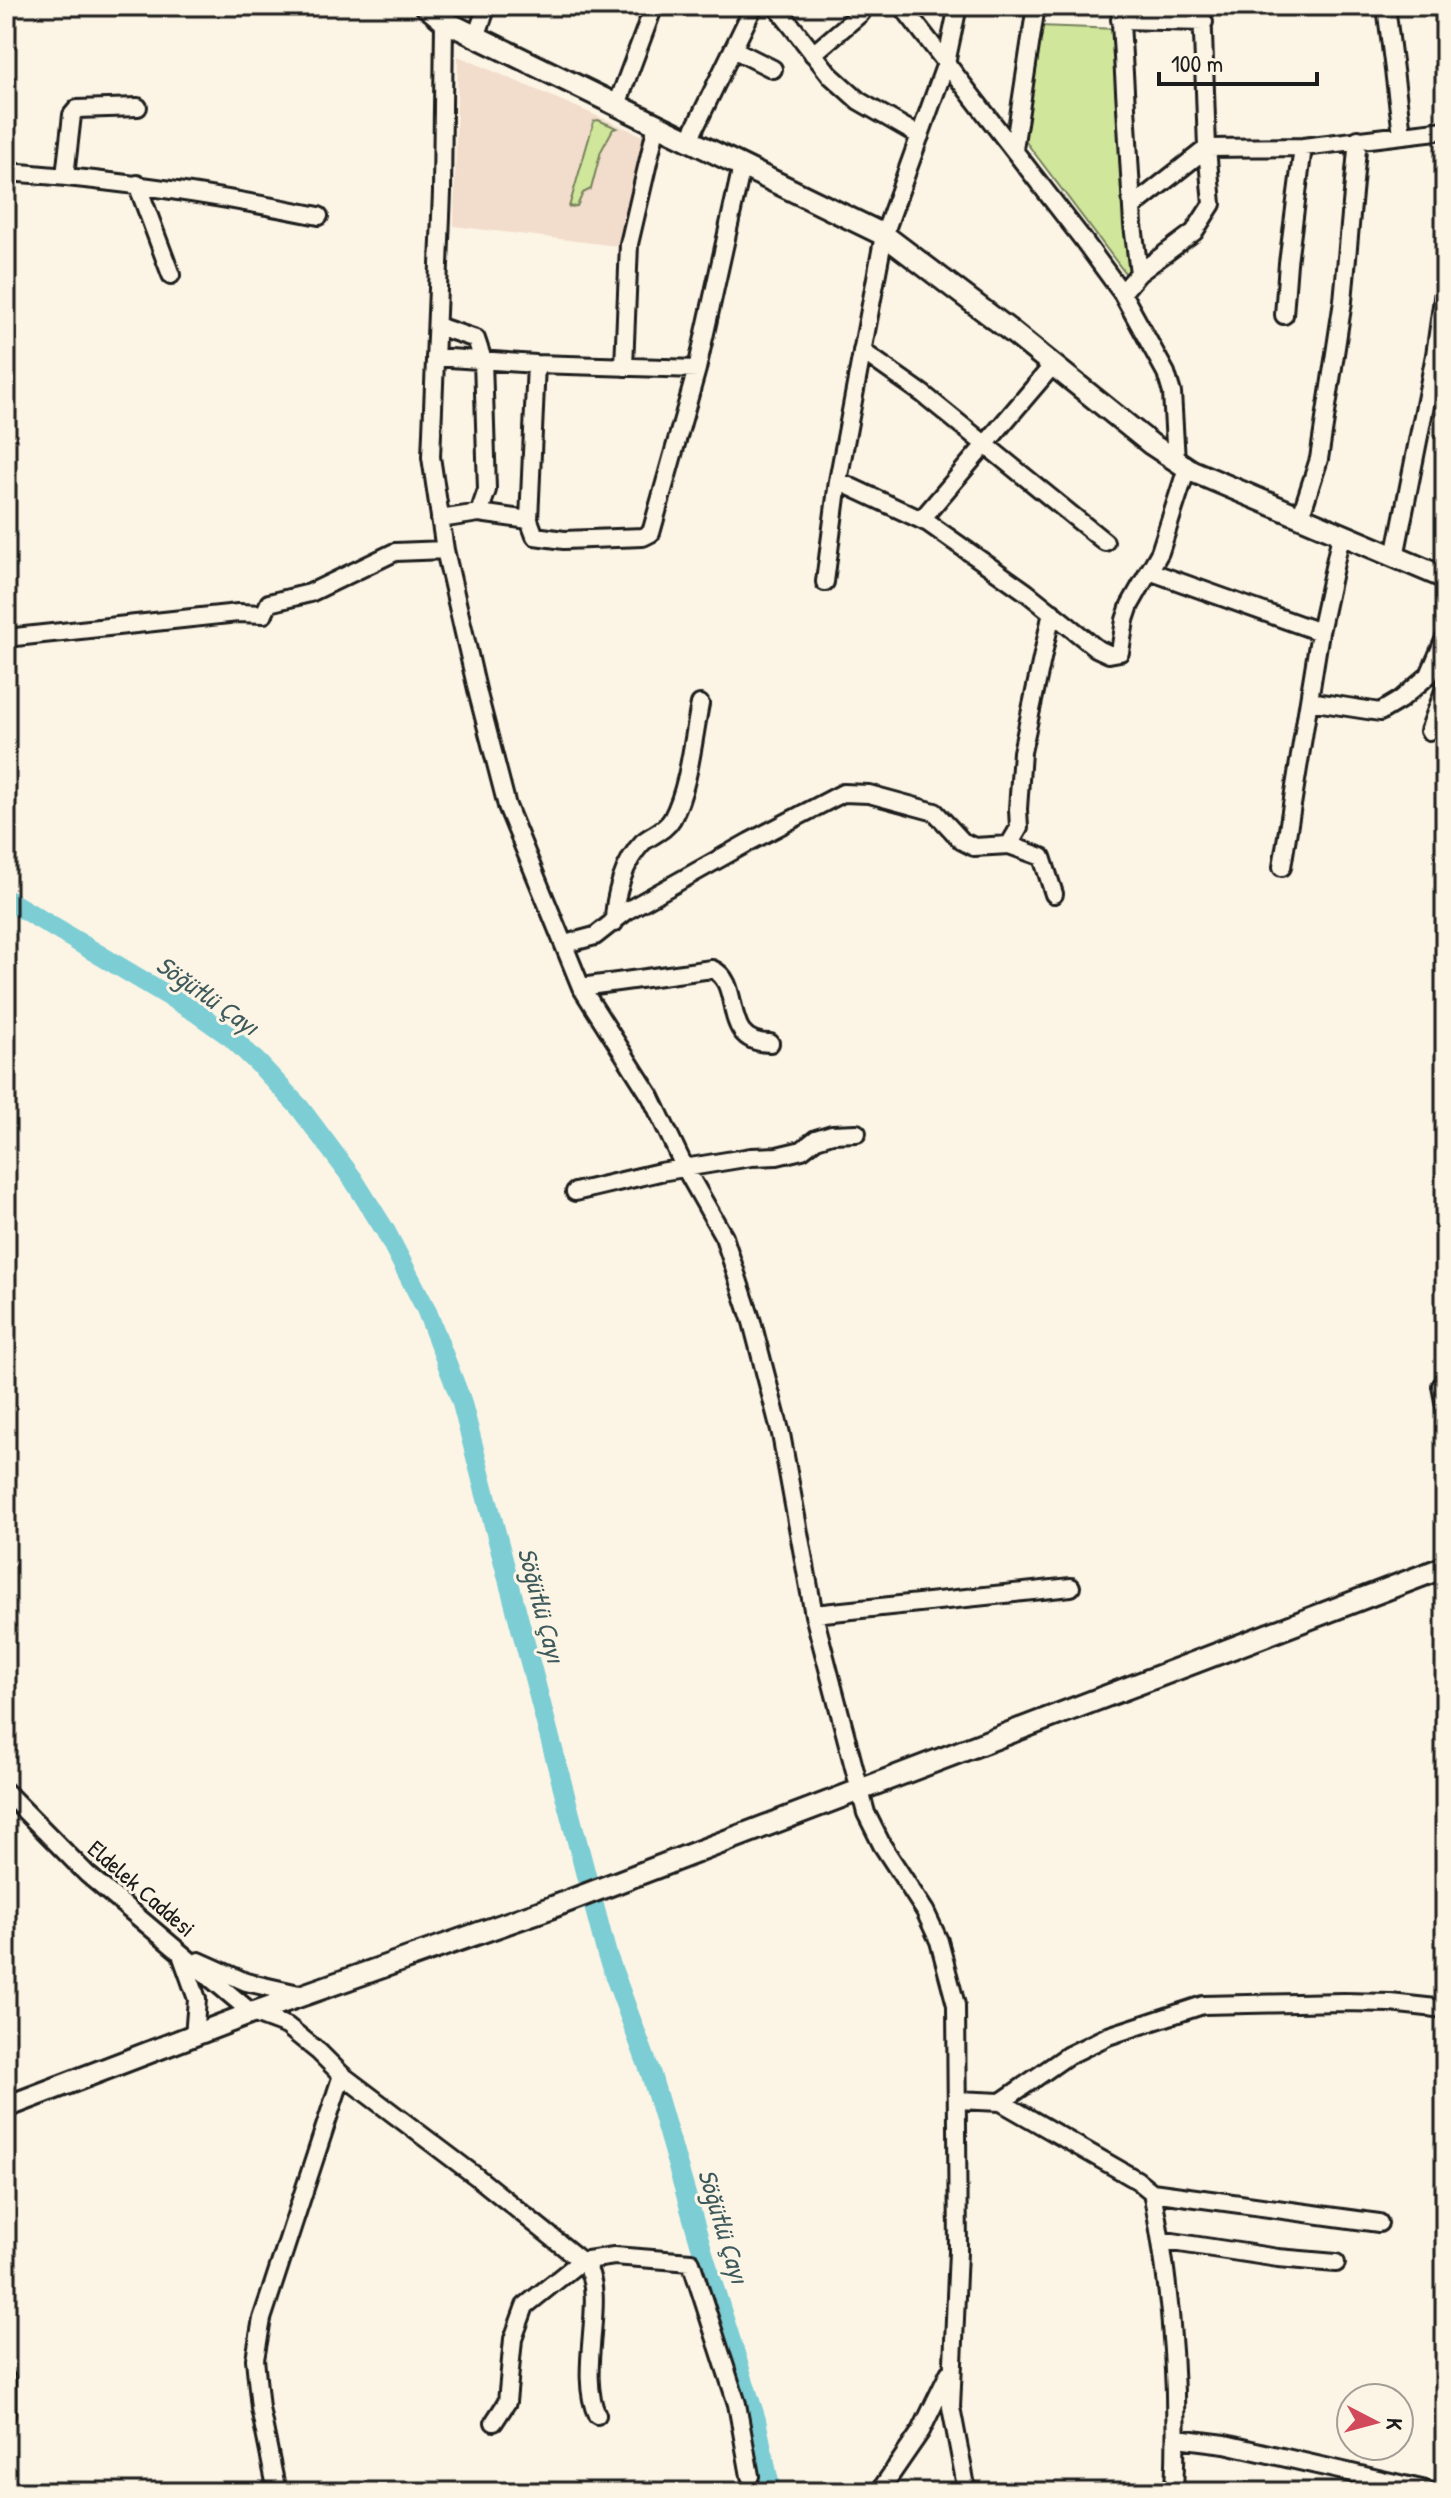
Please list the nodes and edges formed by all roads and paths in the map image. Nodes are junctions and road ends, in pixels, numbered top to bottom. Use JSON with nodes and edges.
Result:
{"nodes":[{"id":1,"x":426,"y":6,"type":"edge"},
{"id":2,"x":487,"y":6,"type":"edge"},
{"id":3,"x":654,"y":6,"type":"edge"},
{"id":4,"x":754,"y":6,"type":"edge"},
{"id":5,"x":776,"y":6,"type":"edge"},
{"id":6,"x":902,"y":6,"type":"edge"},
{"id":7,"x":958,"y":6,"type":"edge"},
{"id":8,"x":1036,"y":6,"type":"edge"},
{"id":9,"x":1386,"y":6,"type":"edge"},
{"id":10,"x":861,"y":13,"type":"dead end"},
{"id":11,"x":1120,"y":13,"type":"edge"},
{"id":12,"x":1203,"y":14,"type":"edge"},
{"id":13,"x":444,"y":21,"type":"junction"},
{"id":14,"x":476,"y":37,"type":"junction"},
{"id":15,"x":733,"y":49,"type":"junction"},
{"id":16,"x":813,"y":54,"type":"junction"},
{"id":17,"x":946,"y":63,"type":"junction"},
{"id":18,"x":773,"y":69,"type":"dead end"},
{"id":19,"x":617,"y":105,"type":"junction"},
{"id":20,"x":138,"y":107,"type":"dead end"},
{"id":21,"x":657,"y":124,"type":"junction"},
{"id":22,"x":1445,"y":130,"type":"edge"},
{"id":23,"x":1402,"y":134,"type":"junction"},
{"id":24,"x":920,"y":136,"type":"junction"},
{"id":25,"x":1358,"y":139,"type":"junction"},
{"id":26,"x":689,"y":140,"type":"junction"},
{"id":27,"x":1303,"y":147,"type":"junction"},
{"id":28,"x":1207,"y":148,"type":"junction"},
{"id":29,"x":1014,"y":149,"type":"junction"},
{"id":30,"x":742,"y":166,"type":"junction"},
{"id":31,"x":6,"y":172,"type":"edge"},
{"id":32,"x":65,"y":176,"type":"junction"},
{"id":33,"x":137,"y":184,"type":"junction"},
{"id":34,"x":1132,"y":207,"type":"junction"},
{"id":35,"x":319,"y":216,"type":"dead end"},
{"id":36,"x":884,"y":235,"type":"junction"},
{"id":37,"x":1139,"y":273,"type":"junction"},
{"id":38,"x":171,"y":275,"type":"dead end"},
{"id":39,"x":1445,"y":284,"type":"edge"},
{"id":40,"x":1122,"y":293,"type":"junction"},
{"id":41,"x":1284,"y":315,"type":"dead end"},
{"id":42,"x":437,"y":326,"type":"junction"},
{"id":43,"x":862,"y":351,"type":"junction"},
{"id":44,"x":435,"y":357,"type":"junction"},
{"id":45,"x":483,"y":360,"type":"junction"},
{"id":46,"x":536,"y":364,"type":"junction"},
{"id":47,"x":1053,"y":365,"type":"junction"},
{"id":48,"x":624,"y":367,"type":"junction"},
{"id":49,"x":697,"y":369,"type":"junction"},
{"id":50,"x":985,"y":445,"type":"junction"},
{"id":51,"x":1182,"y":464,"type":"junction"},
{"id":52,"x":838,"y":481,"type":"junction"},
{"id":53,"x":479,"y":513,"type":"junction"},
{"id":54,"x":1300,"y":518,"type":"junction"},
{"id":55,"x":440,"y":519,"type":"junction"},
{"id":56,"x":529,"y":520,"type":"junction"},
{"id":57,"x":921,"y":520,"type":"junction"},
{"id":58,"x":1341,"y":535,"type":"junction"},
{"id":59,"x":1105,"y":542,"type":"dead end"},
{"id":60,"x":445,"y":550,"type":"junction"},
{"id":61,"x":1395,"y":557,"type":"junction"},
{"id":62,"x":1149,"y":571,"type":"junction"},
{"id":63,"x":1445,"y":578,"type":"edge"},
{"id":64,"x":825,"y":582,"type":"dead end"},
{"id":65,"x":1052,"y":612,"type":"junction"},
{"id":66,"x":1320,"y":632,"type":"junction"},
{"id":67,"x":6,"y":638,"type":"edge"},
{"id":68,"x":1445,"y":638,"type":"edge"},
{"id":69,"x":1445,"y":688,"type":"edge"},
{"id":70,"x":1309,"y":701,"type":"junction"},
{"id":71,"x":700,"y":704,"type":"dead end"},
{"id":72,"x":1429,"y":731,"type":"dead end"},
{"id":73,"x":1009,"y":845,"type":"junction"},
{"id":74,"x":1282,"y":867,"type":"dead end"},
{"id":75,"x":1054,"y":894,"type":"dead end"},
{"id":76,"x":614,"y":923,"type":"junction"},
{"id":77,"x":565,"y":944,"type":"junction"},
{"id":78,"x":581,"y":987,"type":"junction"},
{"id":79,"x":770,"y":1043,"type":"dead end"},
{"id":80,"x":857,"y":1133,"type":"dead end"},
{"id":81,"x":685,"y":1168,"type":"junction"},
{"id":82,"x":575,"y":1192,"type":"dead end"},
{"id":83,"x":1441,"y":1386,"type":"dead end"},
{"id":84,"x":1445,"y":1406,"type":"edge"},
{"id":85,"x":1445,"y":1567,"type":"edge"},
{"id":86,"x":1071,"y":1587,"type":"dead end"},
{"id":87,"x":814,"y":1614,"type":"junction"},
{"id":88,"x":860,"y":1789,"type":"junction"},
{"id":89,"x":6,"y":1792,"type":"edge"},
{"id":90,"x":181,"y":1954,"type":"junction"},
{"id":91,"x":303,"y":1995,"type":"junction"},
{"id":92,"x":1445,"y":2009,"type":"edge"},
{"id":93,"x":252,"y":2013,"type":"junction"},
{"id":94,"x":194,"y":2037,"type":"junction"},
{"id":95,"x":342,"y":2075,"type":"junction"},
{"id":96,"x":957,"y":2100,"type":"junction"},
{"id":97,"x":1001,"y":2102,"type":"junction"},
{"id":98,"x":6,"y":2107,"type":"edge"},
{"id":99,"x":1152,"y":2192,"type":"junction"},
{"id":100,"x":1379,"y":2223,"type":"dead end"},
{"id":101,"x":1162,"y":2242,"type":"junction"},
{"id":102,"x":581,"y":2261,"type":"junction"},
{"id":103,"x":1336,"y":2263,"type":"dead end"},
{"id":104,"x":953,"y":2364,"type":"junction"},
{"id":105,"x":6,"y":2379,"type":"edge"},
{"id":106,"x":6,"y":2415,"type":"edge"},
{"id":107,"x":597,"y":2415,"type":"dead end"},
{"id":108,"x":494,"y":2422,"type":"dead end"},
{"id":109,"x":1177,"y":2438,"type":"junction"},
{"id":110,"x":750,"y":2476,"type":"dead end"},
{"id":111,"x":1426,"y":2490,"type":"dead end"},
{"id":112,"x":277,"y":2492,"type":"edge"},
{"id":113,"x":879,"y":2492,"type":"edge"},
{"id":114,"x":970,"y":2492,"type":"edge"},
{"id":115,"x":1174,"y":2492,"type":"edge"}],
"edges":[{"from":1,"to":13,"type":"main road"},
{"from":2,"to":14,"type":"street"},
{"from":3,"to":19,"type":"street"},
{"from":4,"to":15,"type":"street"},
{"from":5,"to":16,"type":"street"},
{"from":6,"to":17,"type":"street"},
{"from":7,"to":17,"type":"street"},
{"from":8,"to":29,"type":"street"},
{"from":9,"to":23,"type":"street"},
{"from":10,"to":16,"type":"street"},
{"from":11,"to":12,"type":"street"},
{"from":11,"to":34,"type":"street"},
{"from":12,"to":28,"type":"street"},
{"from":13,"to":14,"type":"main road"},
{"from":13,"to":42,"type":"street"},
{"from":14,"to":19,"type":"main road"},
{"from":15,"to":18,"type":"street"},
{"from":15,"to":26,"type":"street"},
{"from":16,"to":24,"type":"street"},
{"from":17,"to":24,"type":"street"},
{"from":17,"to":29,"type":"street"},
{"from":19,"to":21,"type":"main road"},
{"from":20,"to":32,"type":"street"},
{"from":21,"to":26,"type":"main road"},
{"from":21,"to":48,"type":"street"},
{"from":22,"to":23,"type":"street"},
{"from":23,"to":25,"type":"street"},
{"from":24,"to":36,"type":"street"},
{"from":25,"to":27,"type":"street"},
{"from":25,"to":54,"type":"street"},
{"from":26,"to":30,"type":"main road"},
{"from":27,"to":28,"type":"street"},
{"from":27,"to":41,"type":"street"},
{"from":28,"to":34,"type":"street"},
{"from":28,"to":37,"type":"street"},
{"from":29,"to":40,"type":"street"},
{"from":30,"to":36,"type":"main road"},
{"from":30,"to":49,"type":"street"},
{"from":31,"to":32,"type":"street"},
{"from":32,"to":33,"type":"street"},
{"from":33,"to":35,"type":"street"},
{"from":33,"to":38,"type":"street"},
{"from":34,"to":37,"type":"street"},
{"from":36,"to":43,"type":"street"},
{"from":36,"to":47,"type":"main road"},
{"from":37,"to":40,"type":"street"},
{"from":39,"to":61,"type":"street"},
{"from":40,"to":51,"type":"street"},
{"from":42,"to":44,"type":"street"},
{"from":42,"to":45,"type":"street"},
{"from":43,"to":50,"type":"street"},
{"from":43,"to":52,"type":"street"},
{"from":44,"to":45,"type":"street"},
{"from":44,"to":55,"type":"street"},
{"from":45,"to":46,"type":"street"},
{"from":45,"to":53,"type":"street"},
{"from":46,"to":48,"type":"street"},
{"from":46,"to":56,"type":"street"},
{"from":47,"to":50,"type":"street"},
{"from":47,"to":51,"type":"main road"},
{"from":48,"to":49,"type":"street"},
{"from":49,"to":56,"type":"street"},
{"from":50,"to":57,"type":"street"},
{"from":50,"to":59,"type":"street"},
{"from":51,"to":54,"type":"main road"},
{"from":51,"to":62,"type":"street"},
{"from":52,"to":57,"type":"street"},
{"from":52,"to":64,"type":"street"},
{"from":53,"to":55,"type":"street"},
{"from":53,"to":56,"type":"street"},
{"from":54,"to":58,"type":"main road"},
{"from":55,"to":60,"type":"street"},
{"from":57,"to":65,"type":"street"},
{"from":58,"to":61,"type":"main road"},
{"from":58,"to":66,"type":"street"},
{"from":60,"to":67,"type":"street"},
{"from":60,"to":77,"type":"street"},
{"from":61,"to":63,"type":"main road"},
{"from":62,"to":65,"type":"street"},
{"from":62,"to":66,"type":"street"},
{"from":65,"to":73,"type":"street"},
{"from":66,"to":70,"type":"street"},
{"from":68,"to":70,"type":"street"},
{"from":69,"to":72,"type":"street"},
{"from":70,"to":74,"type":"street"},
{"from":71,"to":76,"type":"street"},
{"from":73,"to":75,"type":"street"},
{"from":73,"to":76,"type":"street"},
{"from":76,"to":77,"type":"street"},
{"from":77,"to":78,"type":"street"},
{"from":78,"to":79,"type":"street"},
{"from":78,"to":81,"type":"street"},
{"from":80,"to":81,"type":"street"},
{"from":81,"to":82,"type":"street"},
{"from":81,"to":87,"type":"street"},
{"from":83,"to":84,"type":"street"},
{"from":85,"to":88,"type":"main road"},
{"from":86,"to":87,"type":"street"},
{"from":87,"to":88,"type":"street"},
{"from":88,"to":91,"type":"main road"},
{"from":88,"to":96,"type":"street"},
{"from":89,"to":90,"type":"street","name":"Eldelek Caddesi"},
{"from":90,"to":91,"type":"street"},
{"from":90,"to":93,"type":"street","name":"Eldelek Caddesi"},
{"from":90,"to":94,"type":"street"},
{"from":91,"to":93,"type":"main road"},
{"from":92,"to":97,"type":"street"},
{"from":93,"to":94,"type":"main road"},
{"from":93,"to":95,"type":"street","name":"Eldelek Caddesi"},
{"from":94,"to":98,"type":"main road"},
{"from":95,"to":102,"type":"street","name":"Eldelek Caddesi"},
{"from":95,"to":112,"type":"street"},
{"from":96,"to":97,"type":"street"},
{"from":96,"to":104,"type":"street"},
{"from":97,"to":99,"type":"street"},
{"from":99,"to":100,"type":"street"},
{"from":99,"to":101,"type":"street"},
{"from":101,"to":103,"type":"street"},
{"from":101,"to":109,"type":"street"},
{"from":102,"to":107,"type":"street"},
{"from":102,"to":108,"type":"street"},
{"from":102,"to":110,"type":"street"},
{"from":104,"to":113,"type":"street"},
{"from":104,"to":114,"type":"street"},
{"from":105,"to":106,"type":"street"},
{"from":109,"to":111,"type":"street"},
{"from":109,"to":115,"type":"street"}]}
